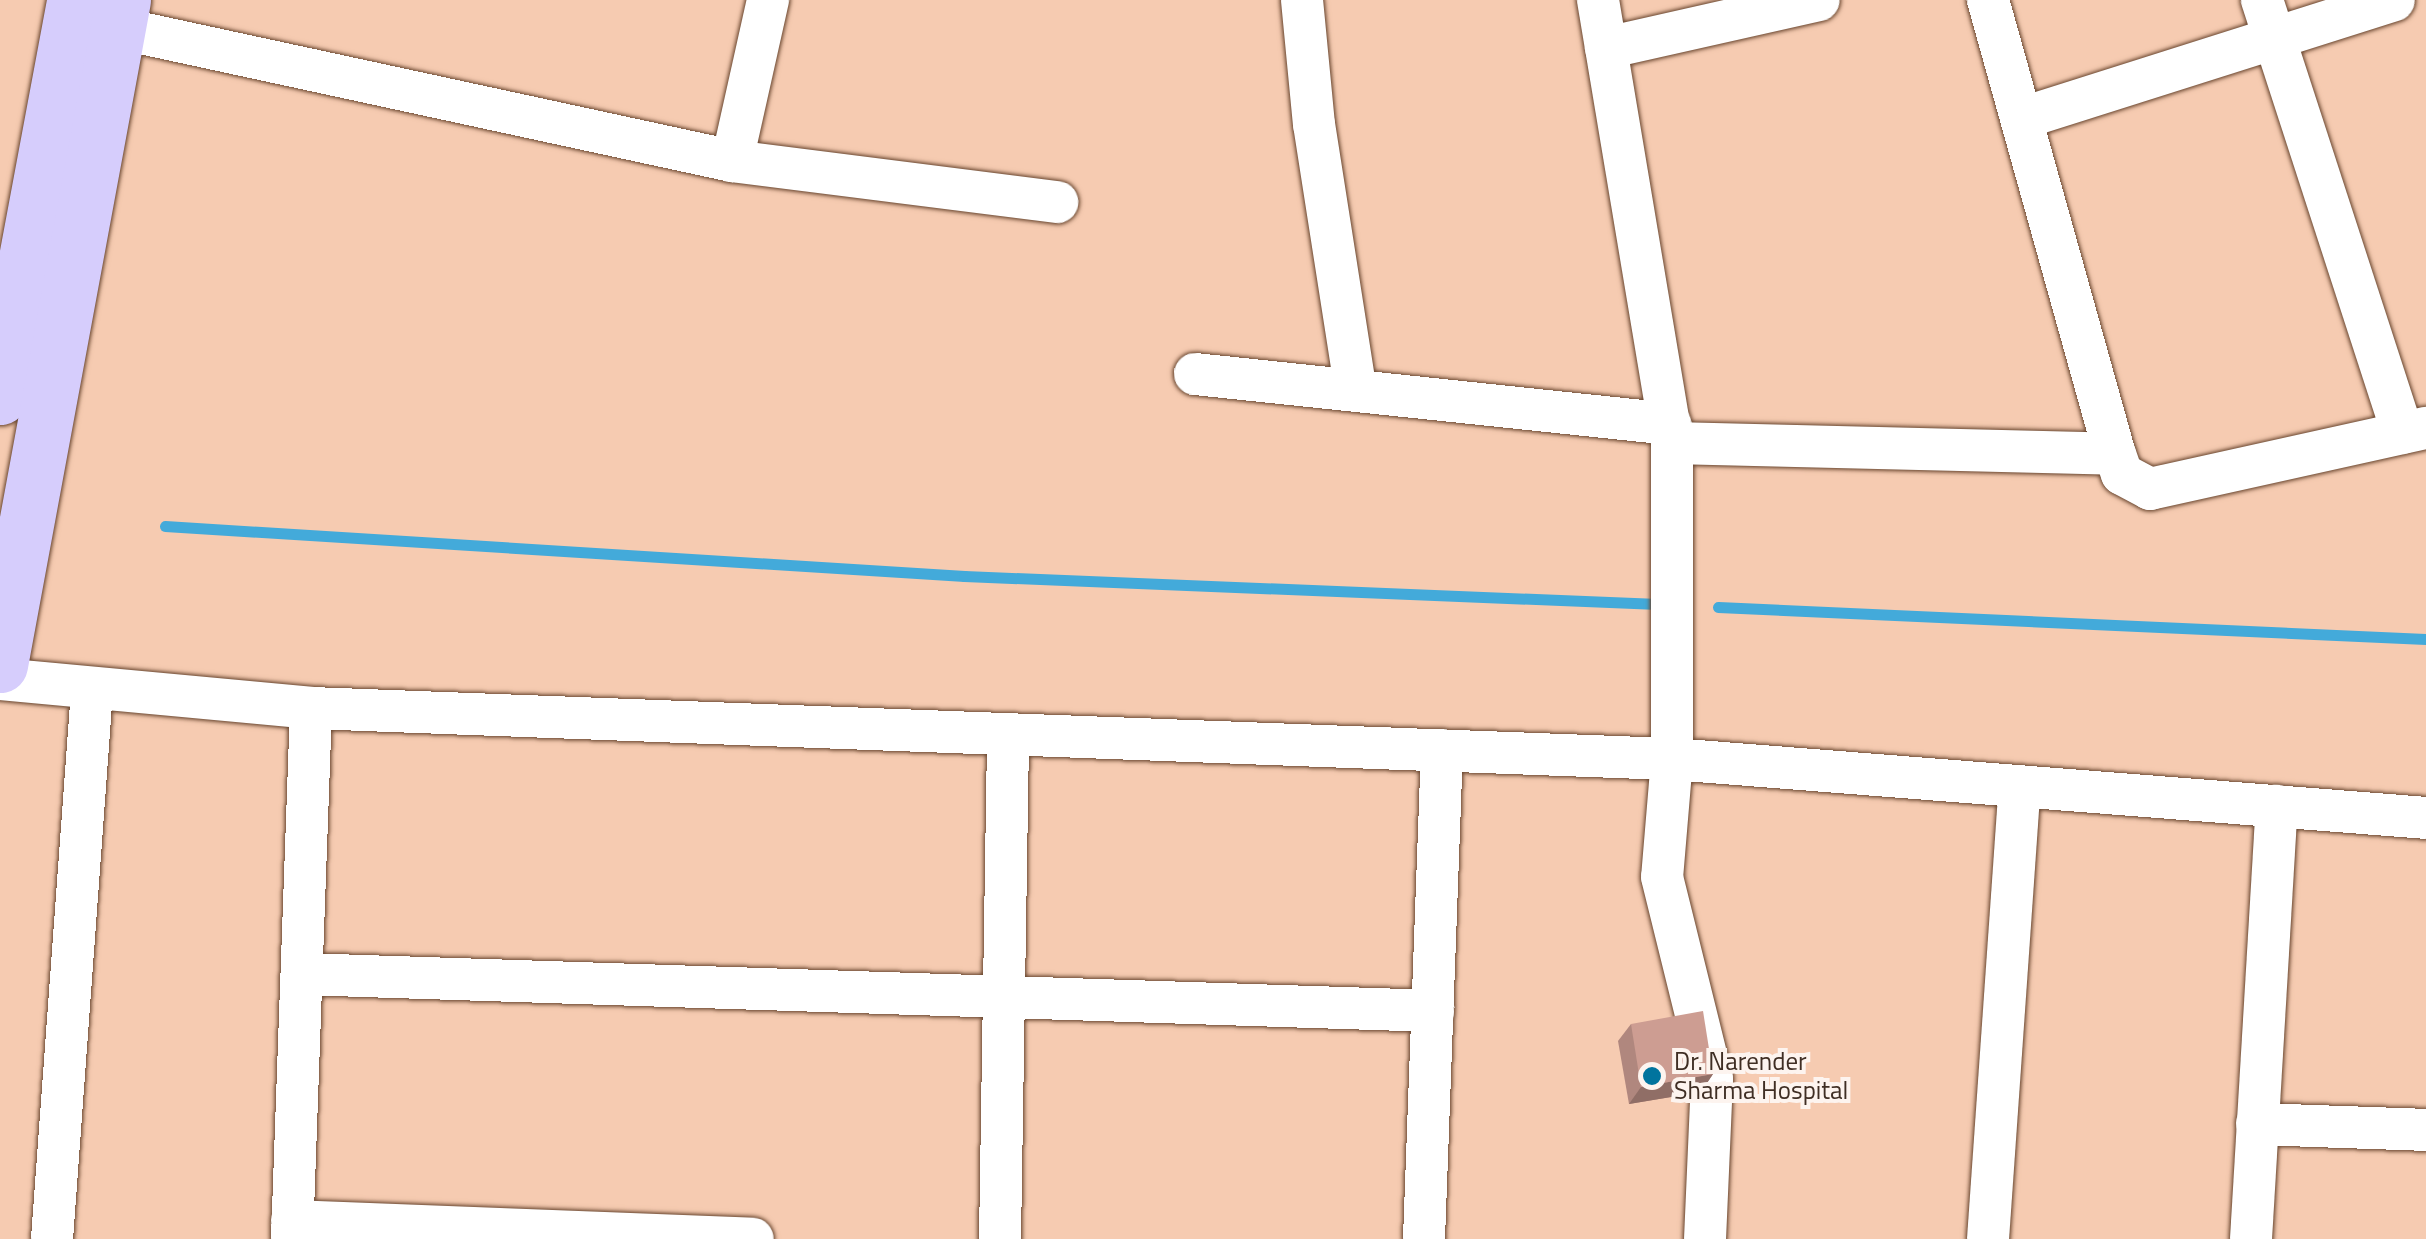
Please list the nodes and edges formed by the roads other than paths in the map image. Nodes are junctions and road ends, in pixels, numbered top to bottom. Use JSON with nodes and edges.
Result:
{"nodes":[{"id":1,"x":768,"y":0,"type":"edge"},
{"id":2,"x":1302,"y":0,"type":"edge"},
{"id":3,"x":1598,"y":0,"type":"edge"},
{"id":4,"x":1820,"y":0,"type":"edge"},
{"id":5,"x":1988,"y":0,"type":"edge"},
{"id":6,"x":2394,"y":0,"type":"edge"},
{"id":7,"x":105,"y":9,"type":"edge"},
{"id":8,"x":2268,"y":19,"type":"edge"},
{"id":9,"x":1606,"y":48,"type":"junction"},
{"id":10,"x":2023,"y":118,"type":"junction"},
{"id":11,"x":732,"y":160,"type":"junction"},
{"id":12,"x":1057,"y":202,"type":"dead end"},
{"id":13,"x":1195,"y":374,"type":"dead end"},
{"id":14,"x":1356,"y":391,"type":"junction"},
{"id":15,"x":0,"y":397,"type":"edge"},
{"id":16,"x":2414,"y":430,"type":"edge"},
{"id":17,"x":1671,"y":433,"type":"junction"},
{"id":18,"x":2115,"y":454,"type":"junction"},
{"id":19,"x":0,"y":665,"type":"edge"},
{"id":20,"x":0,"y":679,"type":"edge"},
{"id":21,"x":92,"y":691,"type":"junction"},
{"id":22,"x":311,"y":708,"type":"junction"},
{"id":23,"x":1008,"y":738,"type":"junction"},
{"id":24,"x":1442,"y":750,"type":"junction"},
{"id":25,"x":1672,"y":759,"type":"junction"},
{"id":26,"x":2020,"y":787,"type":"junction"},
{"id":27,"x":2277,"y":806,"type":"junction"},
{"id":28,"x":2426,"y":818,"type":"edge"},
{"id":29,"x":302,"y":974,"type":"junction"},
{"id":30,"x":1004,"y":997,"type":"junction"},
{"id":31,"x":1433,"y":1010,"type":"junction"},
{"id":32,"x":2257,"y":1124,"type":"junction"},
{"id":33,"x":2426,"y":1130,"type":"edge"},
{"id":34,"x":292,"y":1230,"type":"edge"},
{"id":35,"x":52,"y":1239,"type":"edge"},
{"id":36,"x":754,"y":1239,"type":"edge"},
{"id":37,"x":1000,"y":1239,"type":"edge"},
{"id":38,"x":1424,"y":1239,"type":"edge"},
{"id":39,"x":1705,"y":1239,"type":"edge"},
{"id":40,"x":1988,"y":1239,"type":"edge"},
{"id":41,"x":2250,"y":1239,"type":"edge"}],
"edges":[{"from":1,"to":11,"type":"street"},
{"from":2,"to":14,"type":"street"},
{"from":3,"to":9,"type":"street"},
{"from":4,"to":9,"type":"street"},
{"from":5,"to":10,"type":"street"},
{"from":6,"to":8,"type":"street"},
{"from":7,"to":11,"type":"street"},
{"from":7,"to":15,"type":"main road"},
{"from":7,"to":19,"type":"main road"},
{"from":8,"to":10,"type":"street"},
{"from":8,"to":16,"type":"street"},
{"from":9,"to":17,"type":"street"},
{"from":10,"to":18,"type":"street"},
{"from":11,"to":12,"type":"street"},
{"from":13,"to":14,"type":"street"},
{"from":14,"to":17,"type":"street"},
{"from":16,"to":18,"type":"street"},
{"from":17,"to":18,"type":"street"},
{"from":17,"to":25,"type":"street"},
{"from":20,"to":21,"type":"street"},
{"from":21,"to":22,"type":"street"},
{"from":21,"to":35,"type":"street"},
{"from":22,"to":23,"type":"street"},
{"from":22,"to":29,"type":"street"},
{"from":23,"to":24,"type":"street"},
{"from":23,"to":30,"type":"street"},
{"from":24,"to":25,"type":"street"},
{"from":24,"to":31,"type":"street"},
{"from":25,"to":26,"type":"street"},
{"from":25,"to":39,"type":"street"},
{"from":26,"to":27,"type":"street"},
{"from":26,"to":40,"type":"street"},
{"from":27,"to":28,"type":"street"},
{"from":27,"to":32,"type":"street"},
{"from":29,"to":30,"type":"street"},
{"from":29,"to":34,"type":"street"},
{"from":30,"to":31,"type":"street"},
{"from":30,"to":37,"type":"street"},
{"from":31,"to":38,"type":"street"},
{"from":32,"to":33,"type":"street"},
{"from":32,"to":41,"type":"street"},
{"from":34,"to":36,"type":"street"}]}
